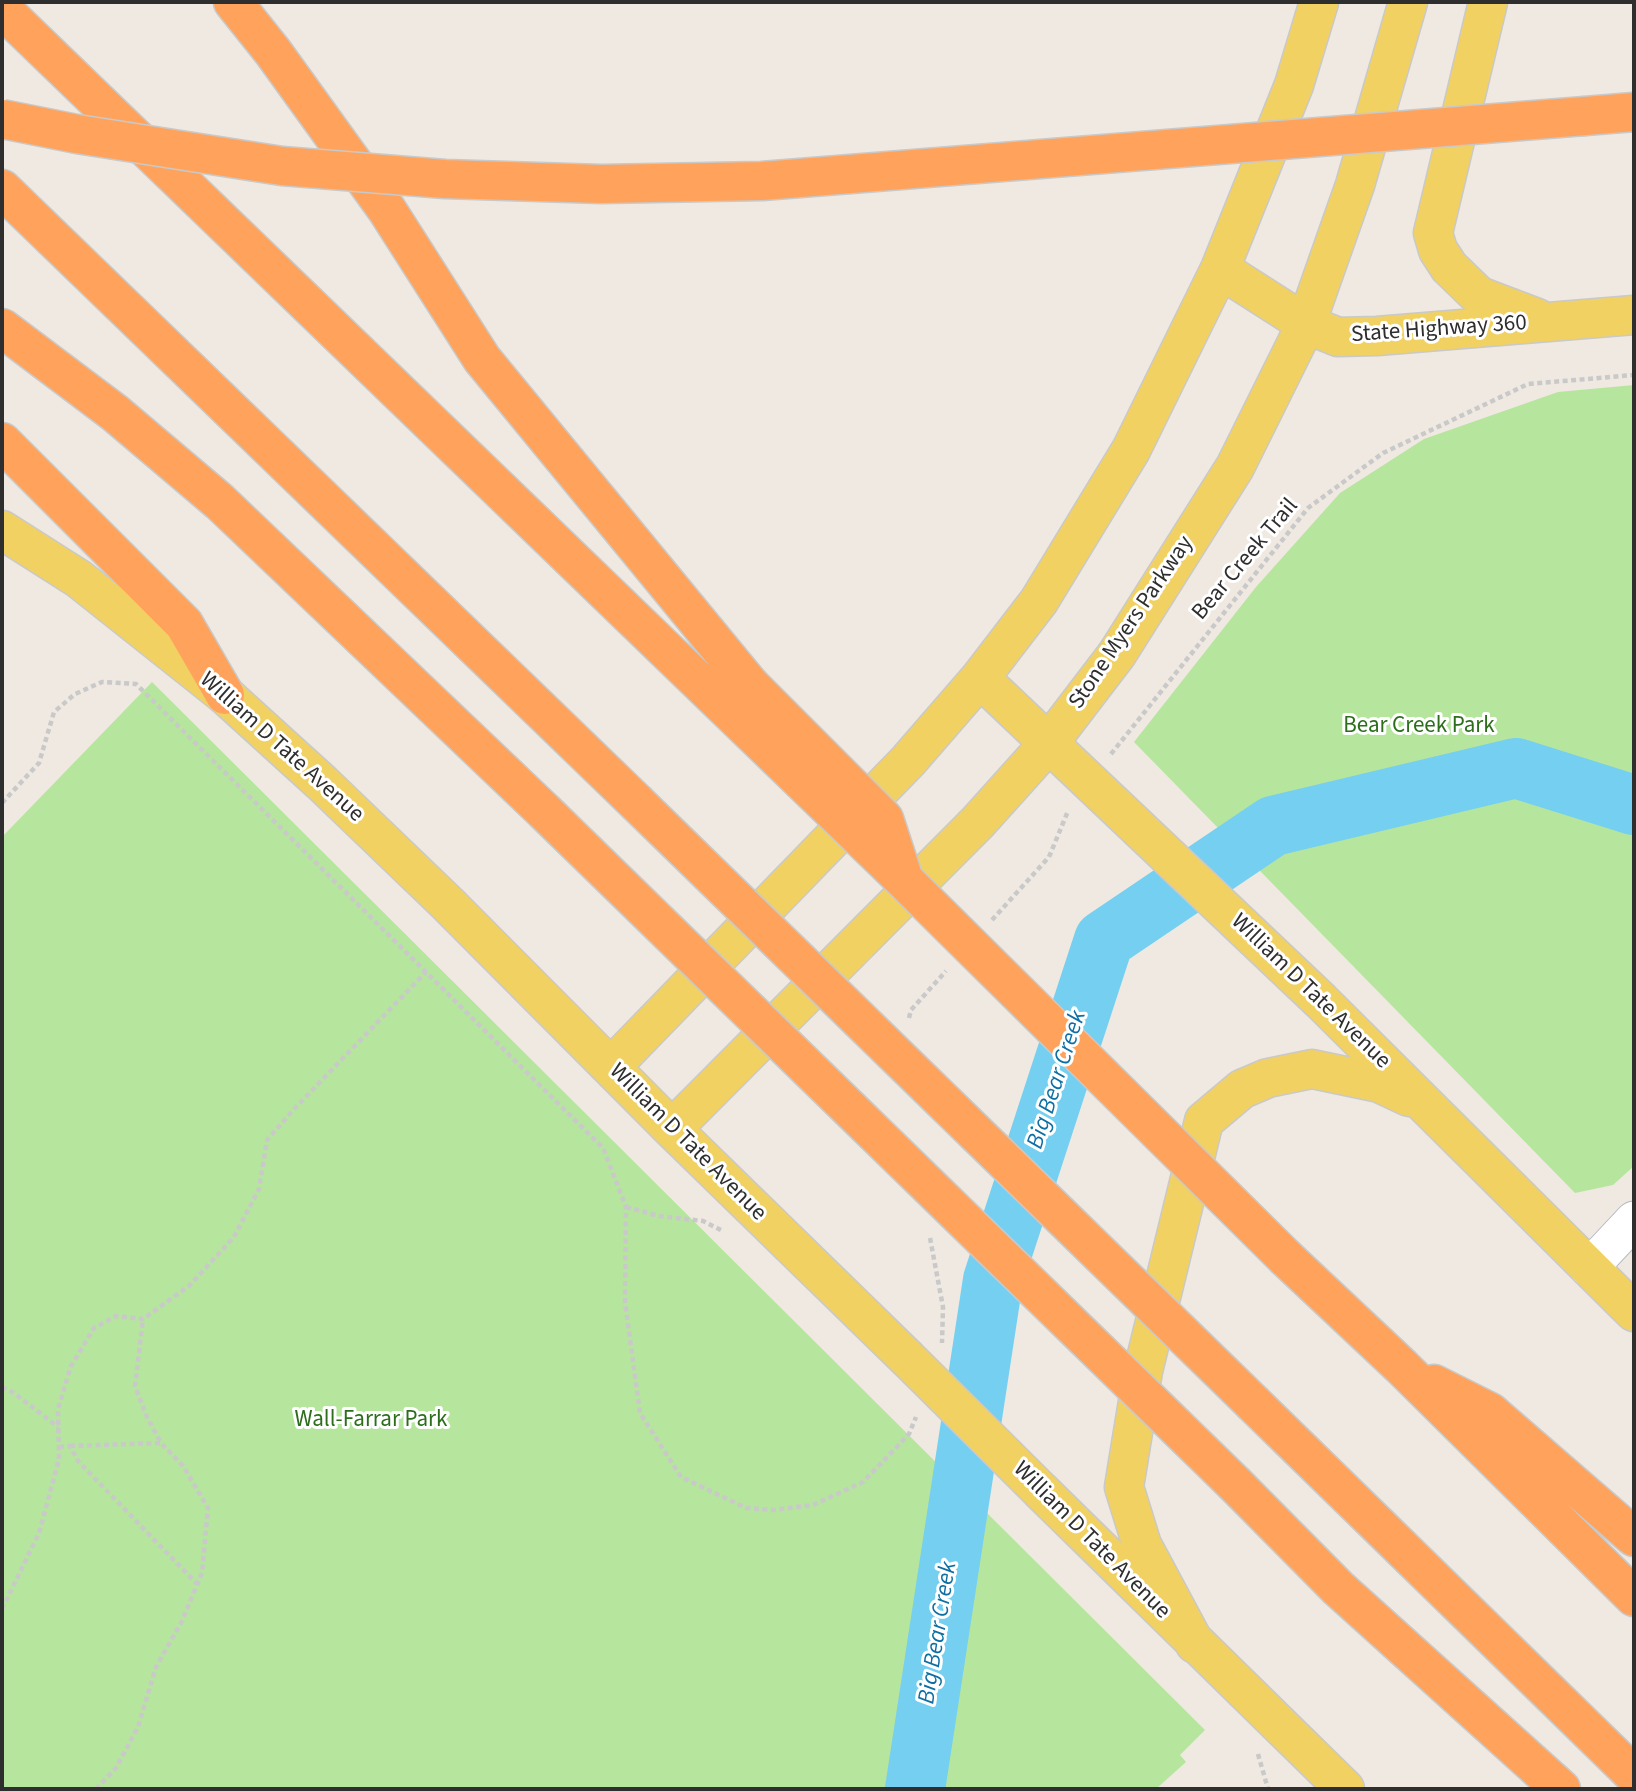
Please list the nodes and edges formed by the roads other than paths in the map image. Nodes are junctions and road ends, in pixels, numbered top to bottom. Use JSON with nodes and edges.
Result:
{"nodes":[{"id":1,"x":233,"y":2,"type":"edge"},
{"id":2,"x":1319,"y":2,"type":"edge"},
{"id":3,"x":1408,"y":2,"type":"edge"},
{"id":4,"x":1488,"y":2,"type":"edge"},
{"id":5,"x":2,"y":9,"type":"edge"},
{"id":6,"x":1634,"y":112,"type":"edge"},
{"id":7,"x":2,"y":119,"type":"edge"},
{"id":8,"x":2,"y":189,"type":"edge"},
{"id":9,"x":1220,"y":269,"type":"junction"},
{"id":10,"x":1634,"y":315,"type":"edge"},
{"id":11,"x":1548,"y":322,"type":"junction"},
{"id":12,"x":1306,"y":324,"type":"junction"},
{"id":13,"x":2,"y":328,"type":"edge"},
{"id":14,"x":2,"y":442,"type":"edge"},
{"id":15,"x":2,"y":530,"type":"edge"},
{"id":16,"x":980,"y":678,"type":"junction"},
{"id":17,"x":226,"y":695,"type":"junction"},
{"id":18,"x":738,"y":696,"type":"junction"},
{"id":19,"x":1049,"y":743,"type":"junction"},
{"id":20,"x":611,"y":1066,"type":"junction"},
{"id":21,"x":1424,"y":1104,"type":"junction"},
{"id":22,"x":672,"y":1129,"type":"junction"},
{"id":23,"x":1634,"y":1220,"type":"edge"},
{"id":24,"x":1589,"y":1268,"type":"junction"},
{"id":25,"x":1634,"y":1312,"type":"edge"},
{"id":26,"x":1402,"y":1367,"type":"junction"},
{"id":27,"x":1634,"y":1537,"type":"edge"},
{"id":28,"x":1634,"y":1597,"type":"edge"},
{"id":29,"x":1195,"y":1644,"type":"junction"},
{"id":30,"x":1634,"y":1775,"type":"edge"},
{"id":31,"x":1345,"y":1789,"type":"edge"},
{"id":32,"x":1561,"y":1789,"type":"edge"}],
"edges":[{"from":1,"to":18,"type":"highway"},
{"from":2,"to":9,"type":"main road"},
{"from":3,"to":12,"type":"main road","name":"Stone Myers Parkway"},
{"from":4,"to":11,"type":"main road"},
{"from":5,"to":18,"type":"highway"},
{"from":6,"to":7,"type":"highway","bridge":true},
{"from":8,"to":30,"type":"highway","bridge":true},
{"from":9,"to":12,"type":"main road","name":"State Highway 360"},
{"from":9,"to":16,"type":"main road"},
{"from":10,"to":11,"type":"main road","name":"State Highway 360"},
{"from":11,"to":12,"type":"main road","name":"State Highway 360"},
{"from":12,"to":19,"type":"main road","name":"Stone Myers Parkway"},
{"from":13,"to":32,"type":"highway","bridge":true},
{"from":14,"to":17,"type":"highway"},
{"from":15,"to":17,"type":"main road","name":"William D Tate Avenue"},
{"from":16,"to":19,"type":"main road","name":"William D Tate Avenue"},
{"from":16,"to":20,"type":"main road"},
{"from":17,"to":20,"type":"main road","name":"William D Tate Avenue"},
{"from":18,"to":26,"type":"highway","bridge":true},
{"from":19,"to":21,"type":"main road","name":"William D Tate Avenue"},
{"from":19,"to":22,"type":"main road","name":"Stone Myers Parkway"},
{"from":20,"to":22,"type":"main road","name":"William D Tate Avenue"},
{"from":21,"to":24,"type":"main road","name":"William D Tate Avenue"},
{"from":21,"to":29,"type":"main road"},
{"from":22,"to":29,"type":"main road","name":"William D Tate Avenue","bridge":true},
{"from":23,"to":24,"type":"lane"},
{"from":24,"to":25,"type":"main road","name":"William D Tate Avenue"},
{"from":26,"to":27,"type":"highway"},
{"from":26,"to":28,"type":"highway"},
{"from":29,"to":31,"type":"main road","name":"William D Tate Avenue"}]}
